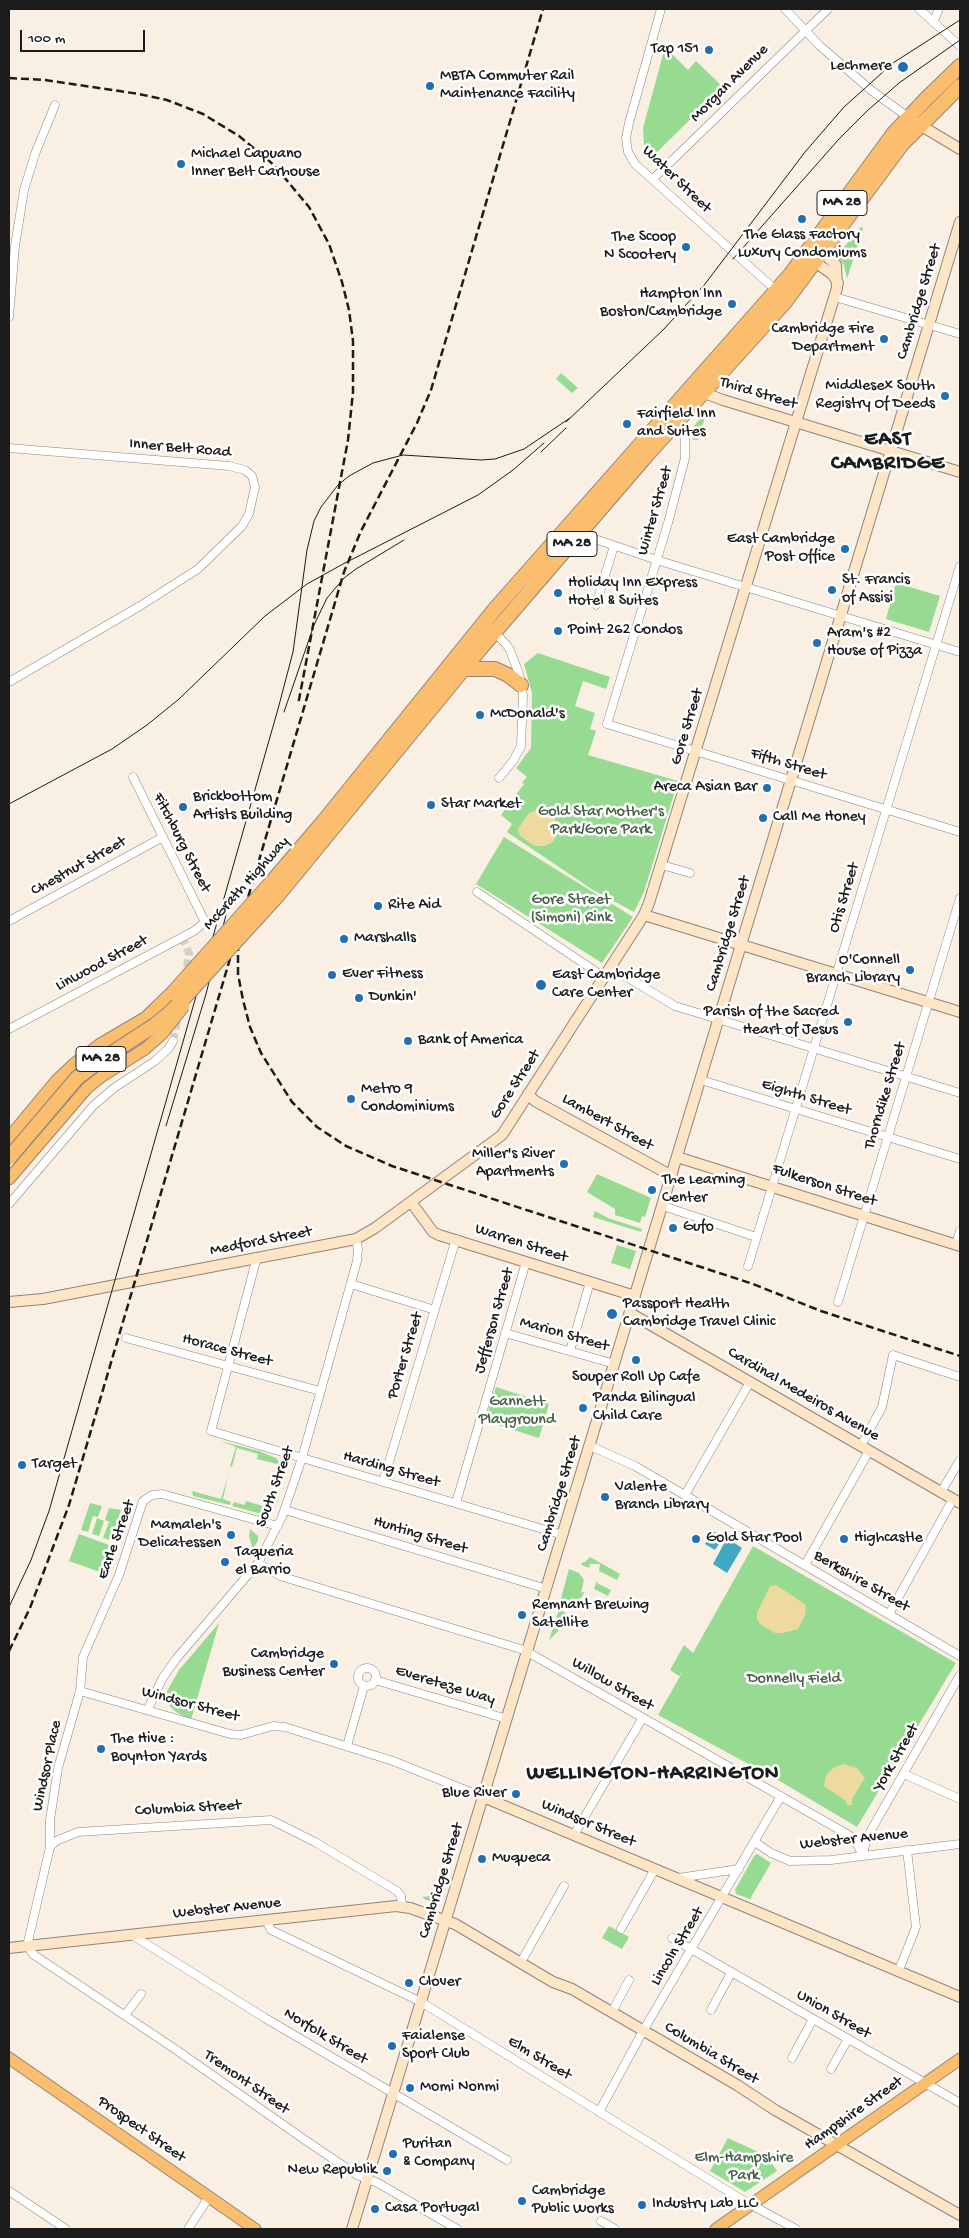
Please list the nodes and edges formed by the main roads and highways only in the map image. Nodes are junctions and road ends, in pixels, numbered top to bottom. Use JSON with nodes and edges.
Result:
{"nodes":[{"id":1,"x":960,"y":66,"type":"edge"},
{"id":2,"x":960,"y":86,"type":"edge"},
{"id":3,"x":914,"y":121,"type":"junction"},
{"id":4,"x":960,"y":149,"type":"edge"},
{"id":5,"x":960,"y":222,"type":"edge"},
{"id":6,"x":819,"y":257,"type":"junction"},
{"id":7,"x":697,"y":390,"type":"junction"},
{"id":8,"x":797,"y":422,"type":"junction"},
{"id":9,"x":891,"y":451,"type":"junction"},
{"id":10,"x":960,"y":472,"type":"edge"},
{"id":11,"x":463,"y":669,"type":"junction"},
{"id":12,"x":521,"y":685,"type":"road end"},
{"id":13,"x":274,"y":889,"type":"junction"},
{"id":14,"x":644,"y":915,"type":"junction"},
{"id":15,"x":741,"y":946,"type":"junction"},
{"id":16,"x":206,"y":976,"type":"junction"},
{"id":17,"x":960,"y":1012,"type":"edge"},
{"id":18,"x":528,"y":1094,"type":"junction"},
{"id":19,"x":9,"y":1140,"type":"edge"},
{"id":20,"x":491,"y":1144,"type":"joint"},
{"id":21,"x":677,"y":1157,"type":"junction"},
{"id":22,"x":9,"y":1158,"type":"edge"},
{"id":23,"x":672,"y":1176,"type":"junction"},
{"id":24,"x":9,"y":1179,"type":"edge"},
{"id":25,"x":411,"y":1202,"type":"junction"},
{"id":26,"x":958,"y":1245,"type":"edge"},
{"id":27,"x":635,"y":1296,"type":"junction"},
{"id":28,"x":9,"y":1302,"type":"edge"},
{"id":29,"x":630,"y":1313,"type":"junction"},
{"id":30,"x":957,"y":1501,"type":"edge"},
{"id":31,"x":483,"y":1797,"type":"junction"},
{"id":32,"x":446,"y":1920,"type":"junction"},
{"id":33,"x":9,"y":1948,"type":"edge"},
{"id":34,"x":960,"y":1997,"type":"edge"},
{"id":35,"x":9,"y":2058,"type":"edge"},
{"id":36,"x":960,"y":2059,"type":"edge"},
{"id":37,"x":837,"y":2145,"type":"junction"},
{"id":38,"x":960,"y":2215,"type":"edge"},
{"id":39,"x":255,"y":2229,"type":"edge"},
{"id":40,"x":352,"y":2229,"type":"edge"},
{"id":41,"x":716,"y":2229,"type":"edge"}],
"edges":[{"from":1,"to":3,"type":"highway","number":"MA 28"},
{"from":2,"to":3,"type":"highway","number":"MA 28"},
{"from":3,"to":4,"type":"main road"},
{"from":3,"to":6,"type":"highway","number":"MA 28"},
{"from":3,"to":7,"type":"highway","number":"MA 28"},
{"from":5,"to":9,"type":"main road","name":"Cambridge Street"},
{"from":6,"to":7,"type":"highway","number":"MA 28"},
{"from":6,"to":8,"type":"main road","name":"Gore Street"},
{"from":7,"to":8,"type":"main road","name":"Third Street"},
{"from":7,"to":11,"type":"highway","name":"McGrath Highway","number":"MA 28"},
{"from":7,"to":13,"type":"highway","name":"McGrath Highway","number":"MA 28"},
{"from":8,"to":9,"type":"main road","name":"Third Street"},
{"from":8,"to":14,"type":"main road","name":"Gore Street"},
{"from":9,"to":10,"type":"main road","name":"Third Street"},
{"from":9,"to":15,"type":"main road","name":"Cambridge Street"},
{"from":11,"to":12,"type":"highway"},
{"from":11,"to":13,"type":"highway","name":"McGrath Highway","number":"MA 28"},
{"from":13,"to":16,"type":"highway","name":"McGrath Highway","number":"MA 28","bridge":true},
{"from":13,"to":19,"type":"highway","name":"McGrath Highway","number":"MA 28","bridge":true},
{"from":14,"to":15,"type":"main road"},
{"from":14,"to":18,"type":"main road","name":"Gore Street"},
{"from":15,"to":17,"type":"main road"},
{"from":15,"to":21,"type":"main road","name":"Cambridge Street"},
{"from":16,"to":22,"type":"highway","name":"McGrath Highway","number":"MA 28","bridge":true},
{"from":16,"to":24,"type":"main road","name":"McGrath Highway","bridge":true},
{"from":18,"to":20,"type":"main road","name":"Gore Street"},
{"from":18,"to":23,"type":"main road","name":"Lambert Street"},
{"from":20,"to":25,"type":"main road","name":"Medford Street"},
{"from":21,"to":23,"type":"main road","name":"Cambridge Street"},
{"from":21,"to":26,"type":"main road","name":"Fulkerson Street"},
{"from":23,"to":27,"type":"main road","name":"Cambridge Street"},
{"from":25,"to":27,"type":"main road","name":"Warren Street"},
{"from":25,"to":28,"type":"main road","name":"Medford Street"},
{"from":27,"to":29,"type":"main road","name":"Cambridge Street"},
{"from":29,"to":30,"type":"main road","name":"Cardinal Medeiros Avenue"},
{"from":29,"to":31,"type":"main road","name":"Cambridge Street"},
{"from":31,"to":32,"type":"main road","name":"Cambridge Street"},
{"from":31,"to":34,"type":"main road","name":"Windsor Street"},
{"from":32,"to":33,"type":"main road","name":"Webster Avenue"},
{"from":32,"to":37,"type":"main road","name":"Columbia Street"},
{"from":32,"to":40,"type":"main road","name":"Cambridge Street"},
{"from":35,"to":39,"type":"main road","name":"Prospect Street"},
{"from":36,"to":37,"type":"main road","name":"Hampshire Street"},
{"from":37,"to":38,"type":"main road","name":"Columbia Street"},
{"from":37,"to":41,"type":"main road","name":"Hampshire Street"}]}
